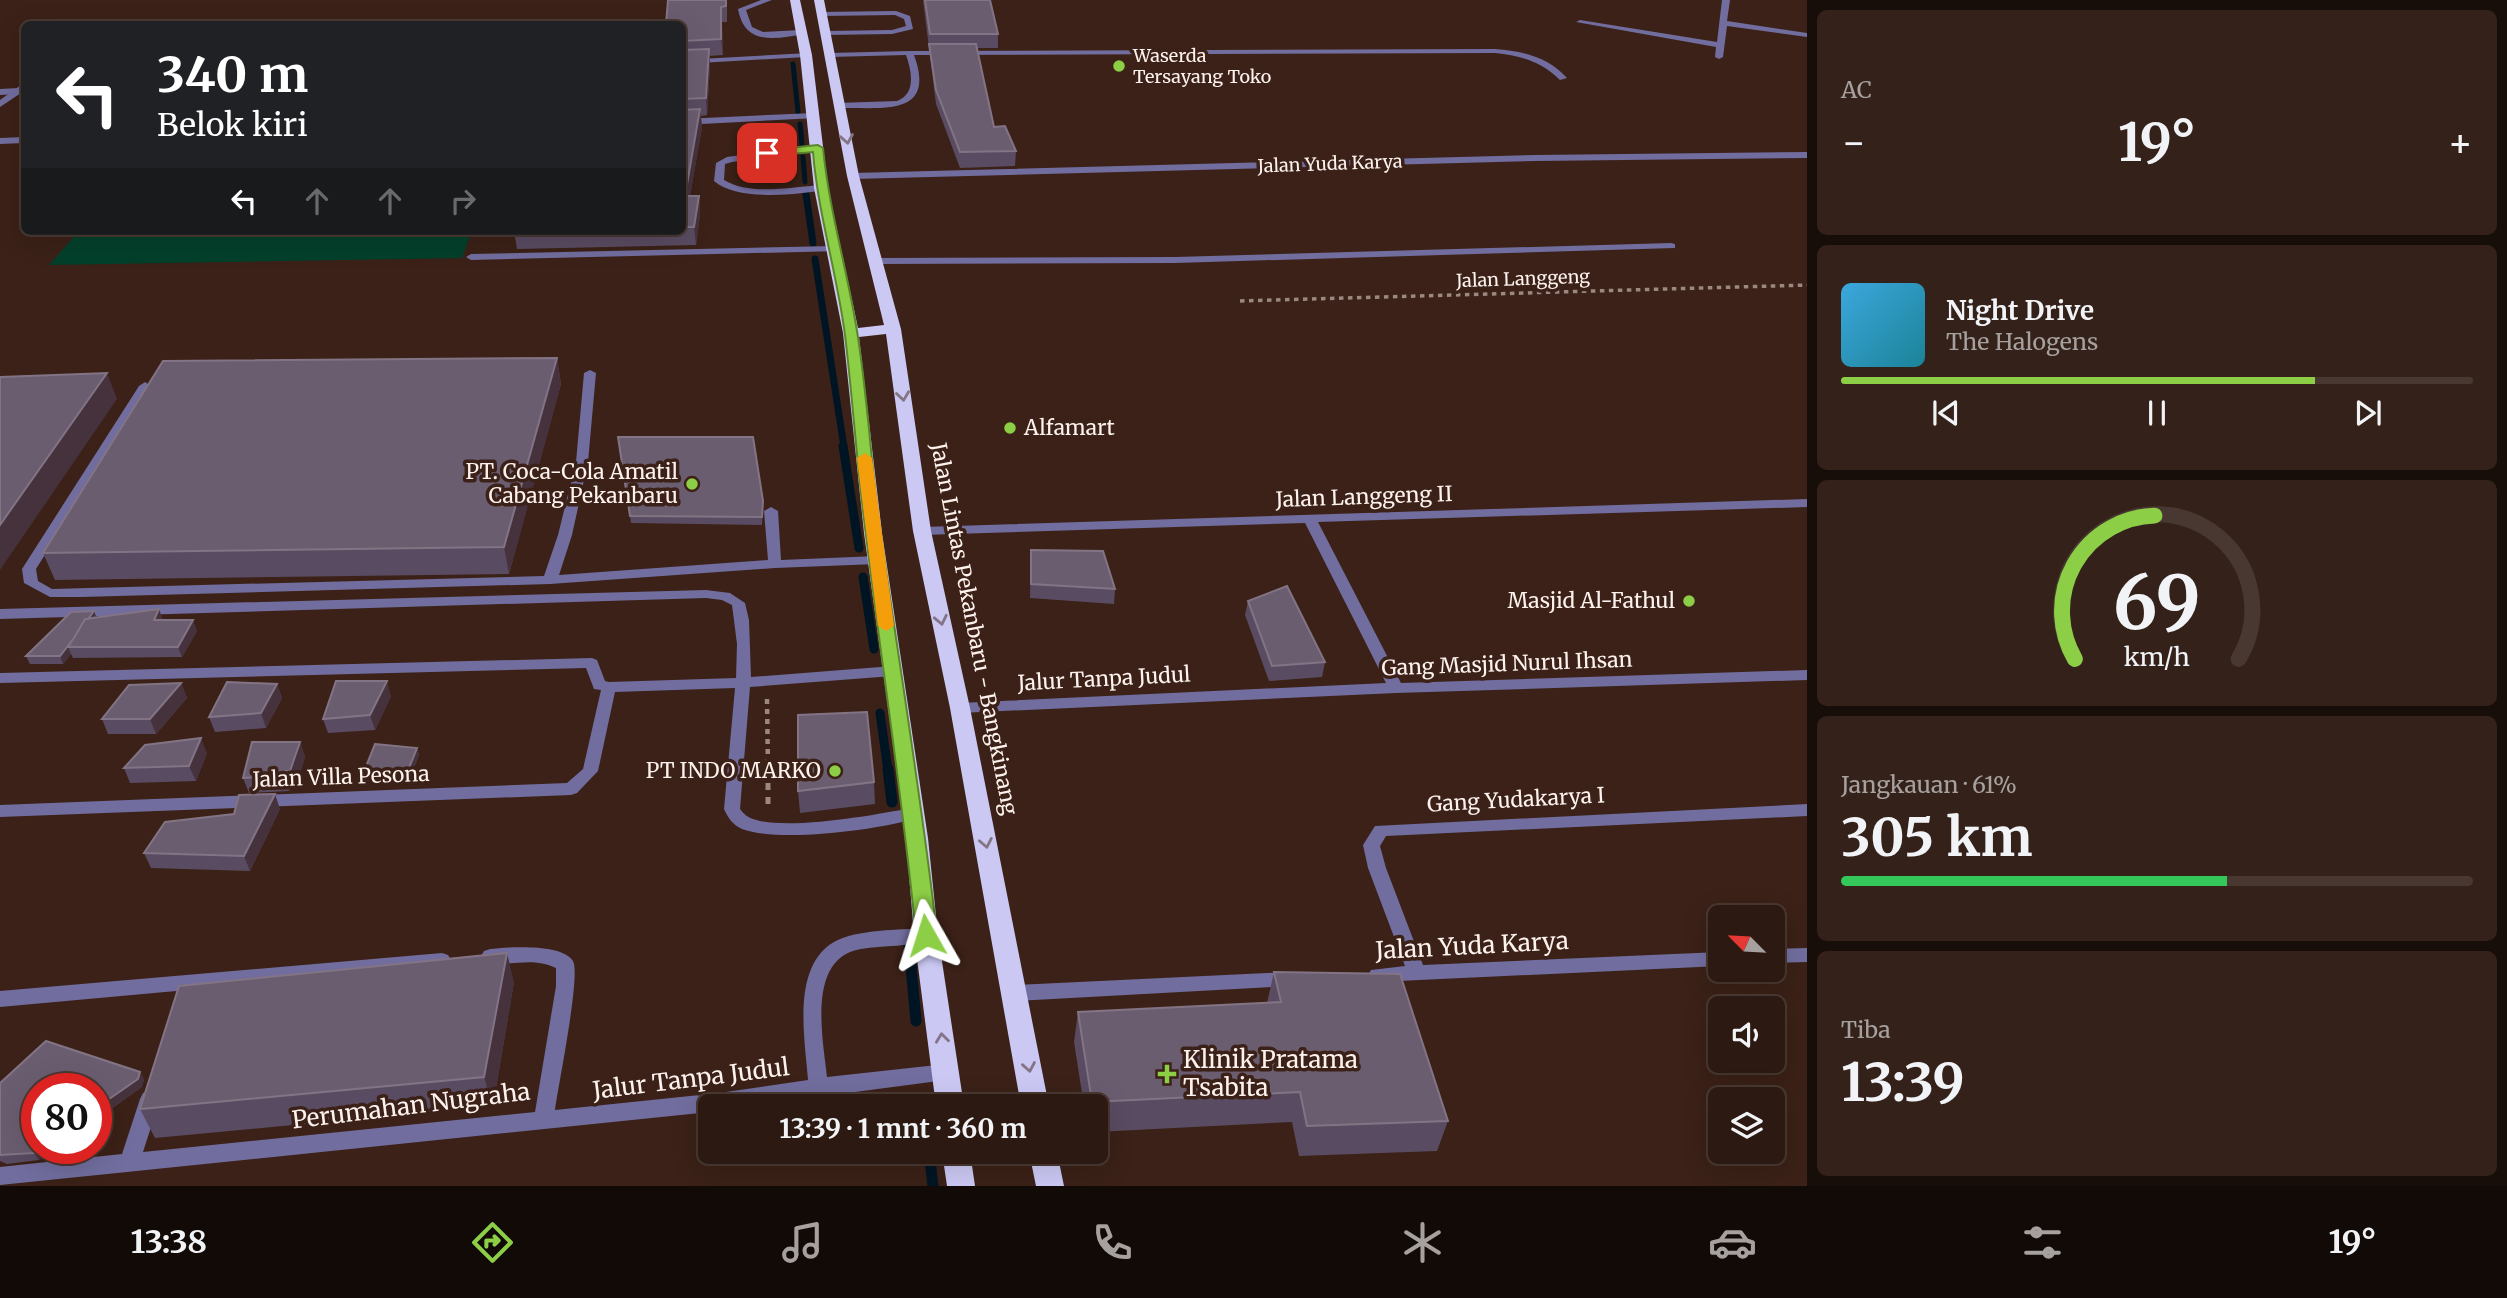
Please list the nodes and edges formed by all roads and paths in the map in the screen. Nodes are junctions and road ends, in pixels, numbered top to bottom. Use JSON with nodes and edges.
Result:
{"nodes":[{"id":1,"x":768,"y":0,"type":"edge"},
{"id":2,"x":795,"y":0,"type":"edge"},
{"id":3,"x":819,"y":0,"type":"edge"},
{"id":4,"x":1726,"y":0,"type":"edge"},
{"id":5,"x":822,"y":14,"type":"junction"},
{"id":6,"x":1580,"y":22,"type":"dead end"},
{"id":7,"x":1723,"y":23,"type":"junction"},
{"id":8,"x":802,"y":32,"type":"junction"},
{"id":9,"x":825,"y":33,"type":"junction"},
{"id":10,"x":1807,"y":35,"type":"edge"},
{"id":11,"x":1720,"y":45,"type":"junction"},
{"id":12,"x":909,"y":52,"type":"junction"},
{"id":13,"x":806,"y":55,"type":"junction"},
{"id":14,"x":830,"y":55,"type":"junction"},
{"id":15,"x":1719,"y":57,"type":"dead end"},
{"id":16,"x":686,"y":62,"type":"edge"},
{"id":17,"x":1563,"y":78,"type":"dead end"},
{"id":18,"x":21,"y":89,"type":"edge"},
{"id":19,"x":21,"y":90,"type":"edge"},
{"id":20,"x":0,"y":92,"type":"edge"},
{"id":21,"x":0,"y":104,"type":"edge"},
{"id":22,"x":841,"y":105,"type":"junction"},
{"id":23,"x":814,"y":116,"type":"junction"},
{"id":24,"x":686,"y":122,"type":"edge"},
{"id":25,"x":21,"y":139,"type":"edge"},
{"id":26,"x":0,"y":141,"type":"edge"},
{"id":27,"x":818,"y":148,"type":"junction"},
{"id":28,"x":1807,"y":155,"type":"edge"},
{"id":29,"x":853,"y":176,"type":"junction"},
{"id":30,"x":821,"y":188,"type":"junction"},
{"id":31,"x":1671,"y":246,"type":"dead end"},
{"id":32,"x":836,"y":249,"type":"junction"},
{"id":33,"x":471,"y":257,"type":"dead end"},
{"id":34,"x":877,"y":261,"type":"junction"},
{"id":35,"x":1807,"y":285,"type":"edge"},
{"id":36,"x":1240,"y":301,"type":"dead end"},
{"id":37,"x":893,"y":329,"type":"junction"},
{"id":38,"x":851,"y":333,"type":"junction"},
{"id":39,"x":590,"y":373,"type":"dead end"},
{"id":40,"x":145,"y":387,"type":"edge"},
{"id":41,"x":1807,"y":503,"type":"edge"},
{"id":42,"x":771,"y":511,"type":"dead end"},
{"id":43,"x":1310,"y":520,"type":"junction"},
{"id":44,"x":922,"y":531,"type":"junction"},
{"id":45,"x":877,"y":560,"type":"junction"},
{"id":46,"x":775,"y":564,"type":"junction"},
{"id":47,"x":550,"y":580,"type":"junction"},
{"id":48,"x":0,"y":614,"type":"edge"},
{"id":49,"x":893,"y":671,"type":"junction"},
{"id":50,"x":1807,"y":675,"type":"edge"},
{"id":51,"x":0,"y":678,"type":"edge"},
{"id":52,"x":767,"y":681,"type":"junction"},
{"id":53,"x":742,"y":683,"type":"junction"},
{"id":54,"x":609,"y":687,"type":"junction"},
{"id":55,"x":1396,"y":688,"type":"junction"},
{"id":56,"x":1208,"y":696,"type":"joint"},
{"id":57,"x":960,"y":708,"type":"junction"},
{"id":58,"x":1807,"y":810,"type":"edge"},
{"id":59,"x":0,"y":811,"type":"edge"},
{"id":60,"x":911,"y":814,"type":"junction"},
{"id":61,"x":768,"y":828,"type":"junction"},
{"id":62,"x":926,"y":935,"type":"junction"},
{"id":63,"x":1807,"y":955,"type":"edge"},
{"id":64,"x":1785,"y":956,"type":"edge"},
{"id":65,"x":1708,"y":960,"type":"edge"},
{"id":66,"x":1418,"y":973,"type":"junction"},
{"id":67,"x":1362,"y":976,"type":"edge"},
{"id":68,"x":1307,"y":978,"type":"edge"},
{"id":69,"x":188,"y":981,"type":"junction"},
{"id":70,"x":1016,"y":993,"type":"junction"},
{"id":71,"x":0,"y":999,"type":"edge"},
{"id":72,"x":181,"y":1004,"type":"edge"},
{"id":73,"x":946,"y":1072,"type":"junction"},
{"id":74,"x":158,"y":1075,"type":"edge"},
{"id":75,"x":818,"y":1087,"type":"junction"},
{"id":76,"x":949,"y":1094,"type":"edge"},
{"id":77,"x":1033,"y":1094,"type":"edge"},
{"id":78,"x":542,"y":1121,"type":"junction"},
{"id":79,"x":129,"y":1164,"type":"junction"},
{"id":80,"x":958,"y":1164,"type":"edge"},
{"id":81,"x":1046,"y":1164,"type":"edge"},
{"id":82,"x":0,"y":1176,"type":"edge"},
{"id":83,"x":961,"y":1186,"type":"edge"},
{"id":84,"x":1049,"y":1186,"type":"edge"}],
"edges":[{"from":1,"to":8,"type":"street"},
{"from":2,"to":8,"type":"highway"},
{"from":3,"to":5,"type":"highway","name":"Jalan Lintas Pekanbaru - Bangkinang"},
{"from":4,"to":7,"type":"street"},
{"from":5,"to":9,"type":"highway","name":"Jalan Lintas Pekanbaru - Bangkinang"},
{"from":5,"to":9,"type":"street"},
{"from":6,"to":11,"type":"street"},
{"from":7,"to":10,"type":"street"},
{"from":7,"to":11,"type":"street"},
{"from":8,"to":13,"type":"highway"},
{"from":9,"to":14,"type":"highway","name":"Jalan Lintas Pekanbaru - Bangkinang"},
{"from":11,"to":15,"type":"street"},
{"from":12,"to":14,"type":"street"},
{"from":12,"to":17,"type":"street"},
{"from":12,"to":22,"type":"street"},
{"from":13,"to":16,"type":"street"},
{"from":13,"to":23,"type":"highway"},
{"from":14,"to":22,"type":"highway","name":"Jalan Lintas Pekanbaru - Bangkinang"},
{"from":18,"to":20,"type":"street"},
{"from":19,"to":21,"type":"street"},
{"from":22,"to":29,"type":"highway","name":"Jalan Lintas Pekanbaru - Bangkinang","one_way":true},
{"from":23,"to":24,"type":"street"},
{"from":23,"to":27,"type":"highway"},
{"from":25,"to":26,"type":"street"},
{"from":27,"to":30,"type":"highway"},
{"from":27,"to":30,"type":"street"},
{"from":28,"to":29,"type":"street","name":"Jalan Yuda Karya"},
{"from":29,"to":34,"type":"highway","name":"Jalan Lintas Pekanbaru - Bangkinang"},
{"from":30,"to":32,"type":"highway"},
{"from":31,"to":34,"type":"street"},
{"from":32,"to":33,"type":"street"},
{"from":32,"to":38,"type":"highway"},
{"from":34,"to":37,"type":"highway","name":"Jalan Lintas Pekanbaru - Bangkinang"},
{"from":35,"to":36,"type":"path","name":"Jalan Langgeng"},
{"from":37,"to":38,"type":"highway"},
{"from":37,"to":44,"type":"highway","name":"Jalan Lintas Pekanbaru - Bangkinang","one_way":true},
{"from":38,"to":45,"type":"highway"},
{"from":39,"to":47,"type":"street"},
{"from":40,"to":47,"type":"street"},
{"from":41,"to":43,"type":"street","name":"Jalan Langgeng II"},
{"from":42,"to":46,"type":"street"},
{"from":43,"to":44,"type":"street","name":"Jalan Langgeng II"},
{"from":43,"to":55,"type":"street"},
{"from":44,"to":57,"type":"highway","name":"Jalan Lintas Pekanbaru - Bangkinang","one_way":true},
{"from":45,"to":46,"type":"street"},
{"from":45,"to":49,"type":"highway"},
{"from":46,"to":47,"type":"street"},
{"from":48,"to":53,"type":"street"},
{"from":49,"to":52,"type":"street"},
{"from":49,"to":60,"type":"highway"},
{"from":50,"to":55,"type":"street","name":"Gang Masjid Nurul Ihsan"},
{"from":51,"to":54,"type":"street"},
{"from":52,"to":53,"type":"street"},
{"from":52,"to":61,"type":"path"},
{"from":53,"to":54,"type":"street"},
{"from":53,"to":61,"type":"street"},
{"from":54,"to":59,"type":"street","name":"Jalan Villa Pesona"},
{"from":55,"to":56,"type":"street","name":"Gang Masjid Nurul Ihsan"},
{"from":56,"to":57,"type":"street","name":"Jalur Tanpa Judul"},
{"from":57,"to":70,"type":"highway","name":"Jalan Lintas Pekanbaru - Bangkinang","one_way":true},
{"from":58,"to":66,"type":"street","name":"Gang Yudakarya I"},
{"from":60,"to":61,"type":"street"},
{"from":60,"to":62,"type":"highway"},
{"from":73,"to":62,"type":"highway","one_way":true},
{"from":62,"to":75,"type":"street","name":"Jalur Tanpa Judul"},
{"from":63,"to":64,"type":"street"},
{"from":65,"to":66,"type":"street","name":"Jalan Yuda Karya"},
{"from":66,"to":67,"type":"street","name":"Jalan Yuda Karya"},
{"from":68,"to":70,"type":"street"},
{"from":69,"to":71,"type":"street","name":"Perumahan Nugraha"},
{"from":69,"to":72,"type":"street"},
{"from":69,"to":78,"type":"street","name":"Perumahan Nugraha"},
{"from":70,"to":77,"type":"highway","name":"Jalan Lintas Pekanbaru - Bangkinang","one_way":true},
{"from":73,"to":75,"type":"street"},
{"from":73,"to":76,"type":"highway"},
{"from":74,"to":79,"type":"street"},
{"from":75,"to":78,"type":"street","name":"Jalur Tanpa Judul"},
{"from":78,"to":79,"type":"street","name":"Perumahan Nugraha"},
{"from":79,"to":82,"type":"street","name":"Perumahan Nugraha"},
{"from":80,"to":83,"type":"highway"},
{"from":81,"to":84,"type":"highway"}]}
